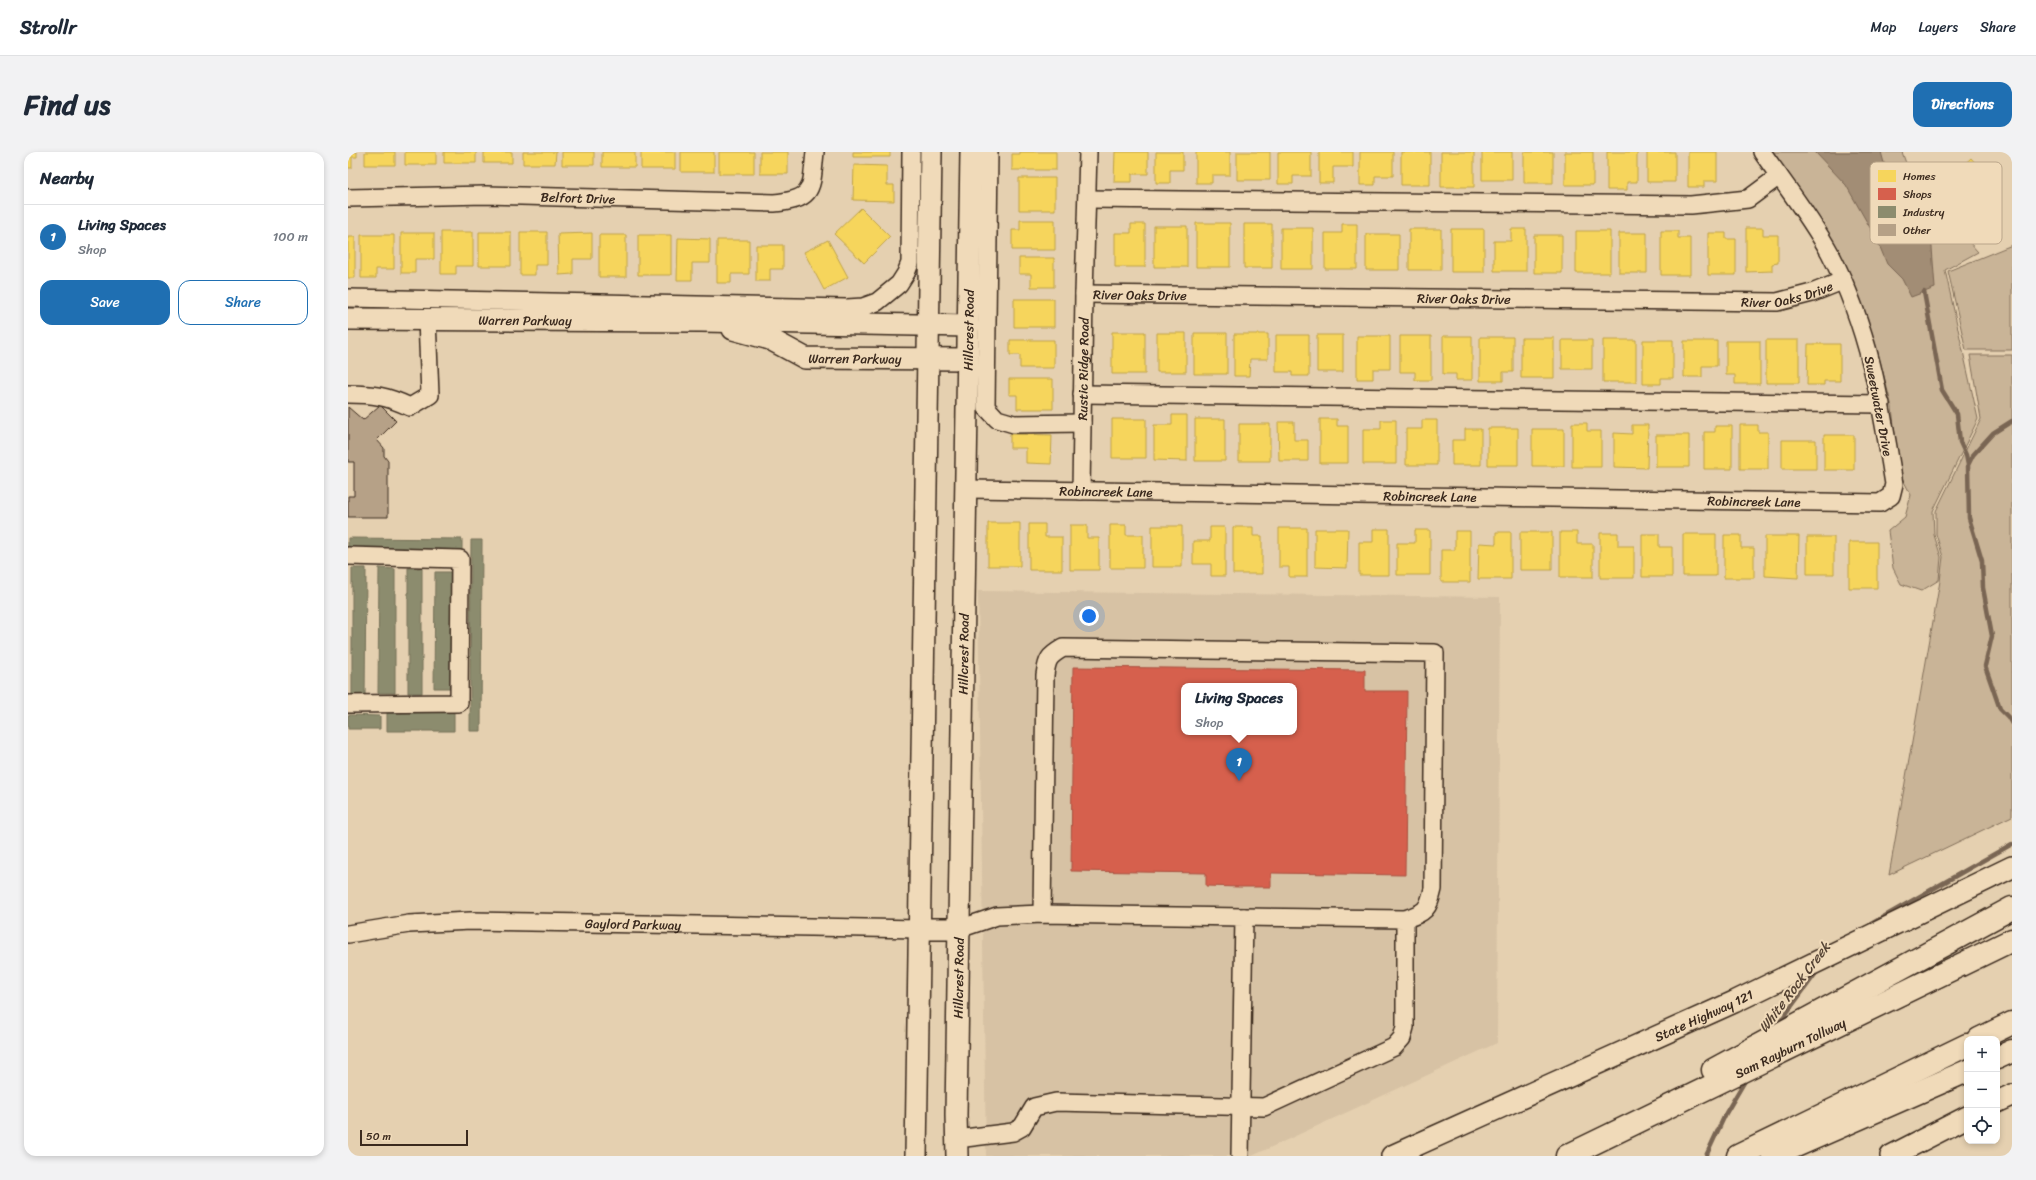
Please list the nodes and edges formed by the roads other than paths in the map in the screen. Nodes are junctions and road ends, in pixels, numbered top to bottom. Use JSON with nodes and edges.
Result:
{"nodes":[{"id":1,"x":814,"y":152,"type":"edge"},
{"id":2,"x":911,"y":152,"type":"edge"},
{"id":3,"x":930,"y":152,"type":"edge"},
{"id":4,"x":971,"y":152,"type":"edge"},
{"id":5,"x":989,"y":152,"type":"edge"},
{"id":6,"x":1088,"y":152,"type":"edge"},
{"id":7,"x":1762,"y":152,"type":"edge"},
{"id":8,"x":1779,"y":176,"type":"junction"},
{"id":9,"x":348,"y":198,"type":"edge"},
{"id":10,"x":1087,"y":199,"type":"junction"},
{"id":11,"x":1842,"y":281,"type":"junction"},
{"id":12,"x":1084,"y":294,"type":"junction"},
{"id":13,"x":348,"y":298,"type":"edge"},
{"id":14,"x":348,"y":319,"type":"edge"},
{"id":15,"x":428,"y":319,"type":"junction"},
{"id":16,"x":701,"y":321,"type":"junction"},
{"id":17,"x":928,"y":325,"type":"junction"},
{"id":18,"x":969,"y":326,"type":"junction"},
{"id":19,"x":928,"y":359,"type":"junction"},
{"id":20,"x":968,"y":359,"type":"junction"},
{"id":21,"x":348,"y":394,"type":"edge"},
{"id":22,"x":1082,"y":394,"type":"junction"},
{"id":23,"x":1881,"y":404,"type":"junction"},
{"id":24,"x":1082,"y":423,"type":"junction"},
{"id":25,"x":966,"y":489,"type":"junction"},
{"id":26,"x":1081,"y":491,"type":"junction"},
{"id":27,"x":1891,"y":496,"type":"joint"},
{"id":28,"x":348,"y":556,"type":"edge"},
{"id":29,"x":348,"y":704,"type":"edge"},
{"id":30,"x":2012,"y":867,"type":"edge"},
{"id":31,"x":2012,"y":908,"type":"edge"},
{"id":32,"x":1042,"y":914,"type":"junction"},
{"id":33,"x":1244,"y":917,"type":"junction"},
{"id":34,"x":1405,"y":919,"type":"junction"},
{"id":35,"x":919,"y":928,"type":"junction"},
{"id":36,"x":959,"y":929,"type":"junction"},
{"id":37,"x":348,"y":934,"type":"edge"},
{"id":38,"x":2012,"y":940,"type":"edge"},
{"id":39,"x":2012,"y":1023,"type":"edge"},
{"id":40,"x":1985,"y":1036,"type":"edge"},
{"id":41,"x":1964,"y":1046,"type":"edge"},
{"id":42,"x":2012,"y":1052,"type":"edge"},
{"id":43,"x":2000,"y":1057,"type":"edge"},
{"id":44,"x":1965,"y":1072,"type":"edge"},
{"id":45,"x":2012,"y":1095,"type":"edge"},
{"id":46,"x":2000,"y":1101,"type":"edge"},
{"id":47,"x":1241,"y":1107,"type":"junction"},
{"id":48,"x":1964,"y":1119,"type":"edge"},
{"id":49,"x":1633,"y":1124,"type":"junction"},
{"id":50,"x":957,"y":1148,"type":"edge"},
{"id":51,"x":916,"y":1156,"type":"edge"},
{"id":52,"x":1240,"y":1156,"type":"edge"},
{"id":53,"x":1392,"y":1156,"type":"edge"},
{"id":54,"x":1567,"y":1156,"type":"edge"},
{"id":55,"x":1738,"y":1156,"type":"edge"},
{"id":56,"x":1773,"y":1156,"type":"edge"},
{"id":57,"x":1891,"y":1156,"type":"edge"}],
"edges":[{"from":1,"to":9,"type":"street","name":"Belfort Drive"},
{"from":2,"to":13,"type":"street"},
{"from":3,"to":17,"type":"main road"},
{"from":4,"to":18,"type":"main road","name":"Hillcrest Road"},
{"from":5,"to":24,"type":"street"},
{"from":6,"to":10,"type":"street","name":"Rustic Ridge Road"},
{"from":7,"to":8,"type":"street","name":"Sweetwater Drive"},
{"from":8,"to":10,"type":"street"},
{"from":8,"to":11,"type":"street","name":"Sweetwater Drive"},
{"from":10,"to":12,"type":"street","name":"Rustic Ridge Road"},
{"from":11,"to":12,"type":"street","name":"River Oaks Drive"},
{"from":11,"to":23,"type":"street","name":"Sweetwater Drive"},
{"from":12,"to":22,"type":"street","name":"Rustic Ridge Road"},
{"from":14,"to":15,"type":"main road","name":"Warren Parkway"},
{"from":15,"to":16,"type":"main road","name":"Warren Parkway"},
{"from":15,"to":21,"type":"street"},
{"from":16,"to":17,"type":"main road","name":"Warren Parkway"},
{"from":16,"to":19,"type":"main road","name":"Warren Parkway"},
{"from":17,"to":18,"type":"main road","name":"Warren Parkway"},
{"from":17,"to":19,"type":"main road"},
{"from":18,"to":20,"type":"main road","name":"Hillcrest Road"},
{"from":19,"to":20,"type":"main road","name":"Warren Parkway"},
{"from":19,"to":35,"type":"main road"},
{"from":20,"to":25,"type":"main road","name":"Hillcrest Road"},
{"from":22,"to":23,"type":"street"},
{"from":22,"to":24,"type":"street","name":"Rustic Ridge Road"},
{"from":23,"to":27,"type":"street","name":"Sweetwater Drive"},
{"from":24,"to":26,"type":"street","name":"Rustic Ridge Road"},
{"from":25,"to":26,"type":"street","name":"Robincreek Lane"},
{"from":25,"to":36,"type":"main road","name":"Hillcrest Road"},
{"from":26,"to":27,"type":"street","name":"Robincreek Lane"},
{"from":28,"to":29,"type":"street"},
{"from":30,"to":53,"type":"main road","name":"State Highway 121"},
{"from":31,"to":49,"type":"highway"},
{"from":32,"to":33,"type":"street"},
{"from":32,"to":34,"type":"street"},
{"from":32,"to":36,"type":"street"},
{"from":33,"to":34,"type":"street"},
{"from":33,"to":47,"type":"street"},
{"from":34,"to":47,"type":"street"},
{"from":35,"to":36,"type":"main road"},
{"from":35,"to":37,"type":"street","name":"Gaylord Parkway"},
{"from":35,"to":51,"type":"main road"},
{"from":36,"to":50,"type":"main road","name":"Hillcrest Road"},
{"from":38,"to":49,"type":"highway","name":"Sam Rayburn Tollway"},
{"from":39,"to":40,"type":"highway"},
{"from":41,"to":55,"type":"highway"},
{"from":42,"to":43,"type":"highway"},
{"from":44,"to":56,"type":"highway"},
{"from":45,"to":46,"type":"main road"},
{"from":47,"to":50,"type":"street"},
{"from":47,"to":52,"type":"street"},
{"from":48,"to":57,"type":"main road"},
{"from":49,"to":54,"type":"highway","name":"Sam Rayburn Tollway"}]}
